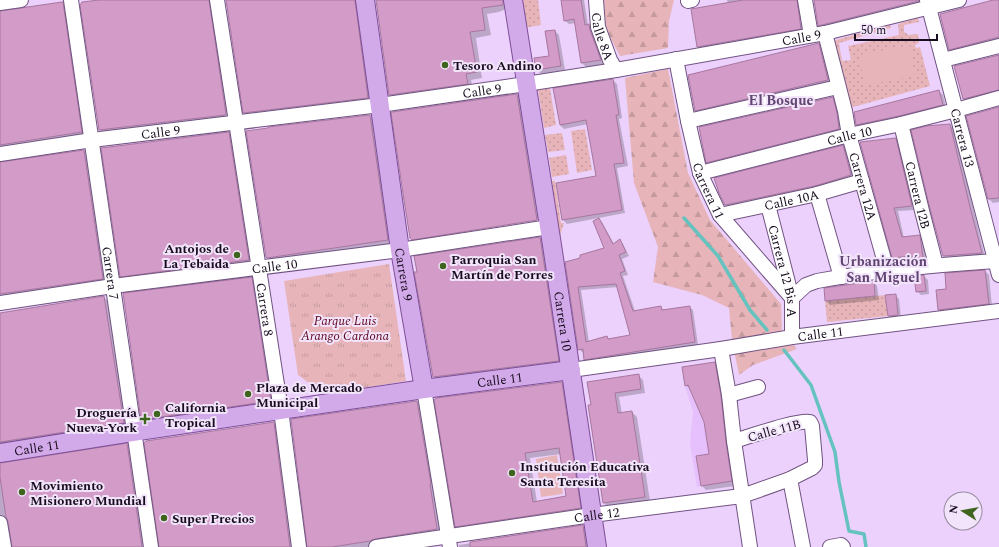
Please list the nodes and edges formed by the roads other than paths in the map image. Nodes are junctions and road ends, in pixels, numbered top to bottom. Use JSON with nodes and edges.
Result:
{"nodes":[{"id":1,"x":21,"y":0,"type":"edge"},
{"id":2,"x":71,"y":0,"type":"edge"},
{"id":3,"x":218,"y":0,"type":"edge"},
{"id":4,"x":365,"y":0,"type":"edge"},
{"id":5,"x":513,"y":0,"type":"edge"},
{"id":6,"x":596,"y":0,"type":"edge"},
{"id":7,"x":805,"y":0,"type":"edge"},
{"id":8,"x":960,"y":0,"type":"edge"},
{"id":9,"x":0,"y":3,"type":"edge"},
{"id":10,"x":928,"y":4,"type":"edge"},
{"id":11,"x":818,"y":34,"type":"junction"},
{"id":12,"x":999,"y":46,"type":"edge"},
{"id":13,"x":676,"y":59,"type":"junction"},
{"id":14,"x":943,"y":60,"type":"junction"},
{"id":15,"x":616,"y":70,"type":"junction"},
{"id":16,"x":526,"y":84,"type":"junction"},
{"id":17,"x":838,"y":87,"type":"junction"},
{"id":18,"x":999,"y":98,"type":"edge"},
{"id":19,"x":380,"y":105,"type":"junction"},
{"id":20,"x":956,"y":110,"type":"junction"},
{"id":21,"x":688,"y":121,"type":"junction"},
{"id":22,"x":237,"y":123,"type":"junction"},
{"id":23,"x":901,"y":124,"type":"junction"},
{"id":24,"x":849,"y":135,"type":"junction"},
{"id":25,"x":92,"y":140,"type":"junction"},
{"id":26,"x":0,"y":154,"type":"edge"},
{"id":27,"x":700,"y":173,"type":"junction"},
{"id":28,"x":862,"y":181,"type":"junction"},
{"id":29,"x":817,"y":194,"type":"junction"},
{"id":30,"x":768,"y":205,"type":"junction"},
{"id":31,"x":720,"y":215,"type":"junction"},
{"id":32,"x":549,"y":227,"type":"junction"},
{"id":33,"x":994,"y":236,"type":"edge"},
{"id":34,"x":400,"y":250,"type":"junction"},
{"id":35,"x":936,"y":265,"type":"junction"},
{"id":36,"x":258,"y":267,"type":"junction"},
{"id":37,"x":997,"y":268,"type":"edge"},
{"id":38,"x":887,"y":270,"type":"junction"},
{"id":39,"x":840,"y":277,"type":"junction"},
{"id":40,"x":113,"y":286,"type":"junction"},
{"id":41,"x":792,"y":298,"type":"junction"},
{"id":42,"x":0,"y":303,"type":"edge"},
{"id":43,"x":999,"y":311,"type":"edge"},
{"id":44,"x":792,"y":337,"type":"junction"},
{"id":45,"x":721,"y":349,"type":"junction"},
{"id":46,"x":571,"y":370,"type":"junction"},
{"id":47,"x":758,"y":387,"type":"dead end"},
{"id":48,"x":424,"y":389,"type":"junction"},
{"id":49,"x":729,"y":395,"type":"junction"},
{"id":50,"x":281,"y":410,"type":"junction"},
{"id":51,"x":135,"y":432,"type":"junction"},
{"id":52,"x":734,"y":441,"type":"junction"},
{"id":53,"x":0,"y":453,"type":"edge"},
{"id":54,"x":812,"y":468,"type":"joint"},
{"id":55,"x":790,"y":479,"type":"junction"},
{"id":56,"x":742,"y":496,"type":"junction"},
{"id":57,"x":592,"y":515,"type":"junction"},
{"id":58,"x":0,"y":523,"type":"edge"},
{"id":59,"x":449,"y":541,"type":"edge"},
{"id":60,"x":4,"y":547,"type":"edge"},
{"id":61,"x":151,"y":547,"type":"edge"},
{"id":62,"x":300,"y":547,"type":"edge"},
{"id":63,"x":376,"y":547,"type":"edge"},
{"id":64,"x":597,"y":547,"type":"edge"},
{"id":65,"x":750,"y":547,"type":"edge"},
{"id":66,"x":803,"y":547,"type":"edge"},
{"id":67,"x":830,"y":547,"type":"edge"},
{"id":68,"x":843,"y":547,"type":"edge"}],
"edges":[{"from":1,"to":9,"type":"street"},
{"from":2,"to":25,"type":"street","name":"Carrera 7"},
{"from":3,"to":22,"type":"street","name":"Carrera 8"},
{"from":4,"to":19,"type":"main road","name":"Carrera 9"},
{"from":5,"to":16,"type":"main road","name":"Carrera 10"},
{"from":6,"to":15,"type":"street","name":"Calle 8A"},
{"from":7,"to":11,"type":"street","name":"Carrera 12A"},
{"from":8,"to":10,"type":"street","name":"Calle 9"},
{"from":10,"to":11,"type":"street","name":"Calle 9"},
{"from":10,"to":14,"type":"street","name":"Carrera 13"},
{"from":11,"to":13,"type":"street","name":"Calle 9"},
{"from":11,"to":17,"type":"street","name":"Carrera 12A"},
{"from":12,"to":14,"type":"street"},
{"from":13,"to":15,"type":"street","name":"Calle 9"},
{"from":13,"to":21,"type":"street","name":"Carrera 11"},
{"from":14,"to":20,"type":"street","name":"Carrera 13"},
{"from":15,"to":16,"type":"street","name":"Calle 9"},
{"from":16,"to":19,"type":"street","name":"Calle 9"},
{"from":16,"to":32,"type":"main road","name":"Carrera 10"},
{"from":17,"to":21,"type":"street"},
{"from":17,"to":24,"type":"street","name":"Carrera 12A"},
{"from":18,"to":20,"type":"street","name":"Calle 10"},
{"from":19,"to":22,"type":"street","name":"Calle 9"},
{"from":19,"to":34,"type":"main road","name":"Carrera 9"},
{"from":20,"to":23,"type":"street","name":"Calle 10"},
{"from":20,"to":33,"type":"street","name":"Carrera 13"},
{"from":21,"to":27,"type":"street","name":"Carrera 11"},
{"from":22,"to":25,"type":"street","name":"Calle 9"},
{"from":22,"to":36,"type":"street","name":"Carrera 8"},
{"from":23,"to":24,"type":"street","name":"Calle 10"},
{"from":23,"to":35,"type":"street","name":"Carrera 12B"},
{"from":24,"to":27,"type":"street","name":"Calle 10"},
{"from":24,"to":28,"type":"street","name":"Carrera 12A"},
{"from":25,"to":26,"type":"street","name":"Calle 9"},
{"from":25,"to":40,"type":"street","name":"Carrera 7"},
{"from":27,"to":31,"type":"street","name":"Carrera 11"},
{"from":28,"to":29,"type":"street","name":"Calle 10A"},
{"from":28,"to":38,"type":"street","name":"Carrera 12A"},
{"from":29,"to":30,"type":"street","name":"Calle 10A"},
{"from":29,"to":39,"type":"street"},
{"from":30,"to":31,"type":"street","name":"Calle 10A"},
{"from":30,"to":41,"type":"street","name":"Carrera 12 Bis A"},
{"from":31,"to":41,"type":"street","name":"Carrera 11"},
{"from":32,"to":34,"type":"street","name":"Calle 10"},
{"from":32,"to":46,"type":"main road","name":"Carrera 10"},
{"from":33,"to":37,"type":"street","name":"Carrera 13"},
{"from":34,"to":36,"type":"street","name":"Calle 10"},
{"from":34,"to":48,"type":"main road","name":"Carrera 9"},
{"from":35,"to":37,"type":"street"},
{"from":35,"to":38,"type":"street"},
{"from":36,"to":40,"type":"street","name":"Calle 10"},
{"from":36,"to":50,"type":"street","name":"Carrera 8"},
{"from":38,"to":39,"type":"street"},
{"from":39,"to":41,"type":"street"},
{"from":40,"to":42,"type":"street","name":"Calle 10"},
{"from":40,"to":51,"type":"street","name":"Carrera 7"},
{"from":41,"to":44,"type":"street","name":"Carrera 12 Bis A"},
{"from":43,"to":44,"type":"street","name":"Calle 11"},
{"from":44,"to":45,"type":"street","name":"Calle 11"},
{"from":45,"to":46,"type":"street","name":"Calle 11"},
{"from":45,"to":49,"type":"street"},
{"from":46,"to":48,"type":"main road","name":"Calle 11"},
{"from":46,"to":57,"type":"main road","name":"Carrera 10"},
{"from":47,"to":49,"type":"street"},
{"from":48,"to":50,"type":"main road","name":"Calle 11"},
{"from":48,"to":59,"type":"street","name":"Carrera 9"},
{"from":49,"to":52,"type":"street"},
{"from":50,"to":51,"type":"main road","name":"Calle 11"},
{"from":50,"to":62,"type":"street","name":"Carrera 8"},
{"from":51,"to":53,"type":"main road","name":"Calle 11"},
{"from":51,"to":61,"type":"street","name":"Carrera 7"},
{"from":52,"to":54,"type":"street","name":"Calle 11B"},
{"from":52,"to":56,"type":"street"},
{"from":54,"to":55,"type":"street","name":"Calle 12"},
{"from":55,"to":56,"type":"street","name":"Calle 12"},
{"from":55,"to":66,"type":"street"},
{"from":56,"to":57,"type":"street","name":"Calle 12"},
{"from":56,"to":65,"type":"street"},
{"from":57,"to":59,"type":"street","name":"Calle 12"},
{"from":57,"to":64,"type":"main road","name":"Carrera 10"},
{"from":58,"to":60,"type":"street"},
{"from":59,"to":63,"type":"street","name":"Calle 12"},
{"from":67,"to":68,"type":"street"}]}
